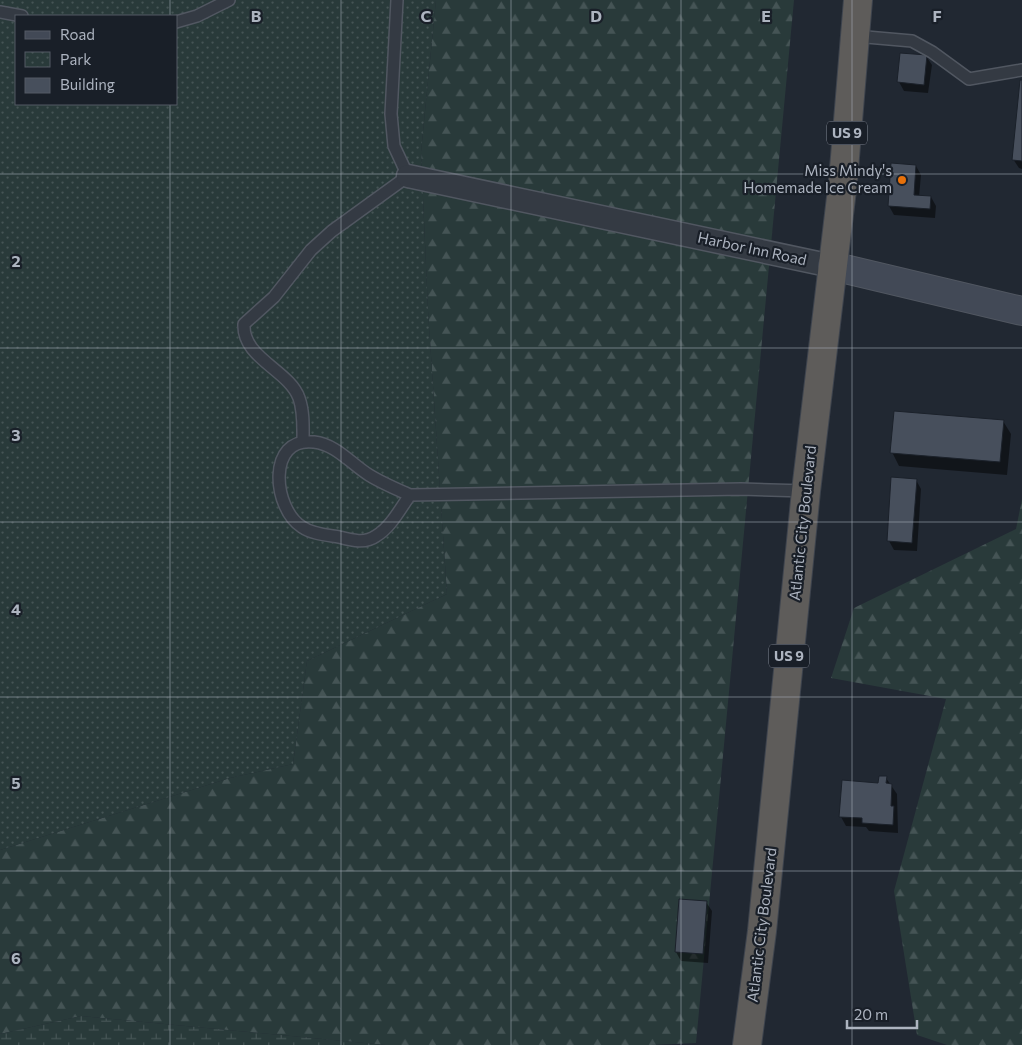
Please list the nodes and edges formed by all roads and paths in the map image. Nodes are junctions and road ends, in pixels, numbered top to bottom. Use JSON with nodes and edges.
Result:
{"nodes":[{"id":1,"x":229,"y":0,"type":"edge"},
{"id":2,"x":397,"y":0,"type":"edge"},
{"id":3,"x":858,"y":0,"type":"edge"},
{"id":4,"x":0,"y":12,"type":"edge"},
{"id":5,"x":16,"y":15,"type":"edge"},
{"id":6,"x":178,"y":21,"type":"edge"},
{"id":7,"x":855,"y":36,"type":"junction"},
{"id":8,"x":1022,"y":70,"type":"edge"},
{"id":9,"x":408,"y":176,"type":"junction"},
{"id":10,"x":832,"y":266,"type":"junction"},
{"id":11,"x":1022,"y":311,"type":"edge"},
{"id":12,"x":304,"y":442,"type":"junction"},
{"id":13,"x":806,"y":491,"type":"junction"},
{"id":14,"x":410,"y":495,"type":"junction"},
{"id":15,"x":747,"y":1045,"type":"edge"}],
"edges":[{"from":1,"to":6,"type":"lane"},
{"from":2,"to":9,"type":"lane"},
{"from":3,"to":7,"type":"highway","name":"Atlantic City Boulevard","number":"US 9"},
{"from":4,"to":5,"type":"lane"},
{"from":7,"to":8,"type":"lane"},
{"from":7,"to":10,"type":"highway","name":"Atlantic City Boulevard","number":"US 9"},
{"from":9,"to":10,"type":"street","name":"Harbor Inn Road"},
{"from":9,"to":12,"type":"lane"},
{"from":10,"to":11,"type":"main road","name":"Harbor Inn Road"},
{"from":10,"to":13,"type":"highway","name":"Atlantic City Boulevard","number":"US 9"},
{"from":12,"to":14,"type":"lane"},
{"from":12,"to":14,"type":"lane"},
{"from":13,"to":14,"type":"lane"},
{"from":13,"to":15,"type":"highway","name":"Atlantic City Boulevard","number":"US 9"}]}
